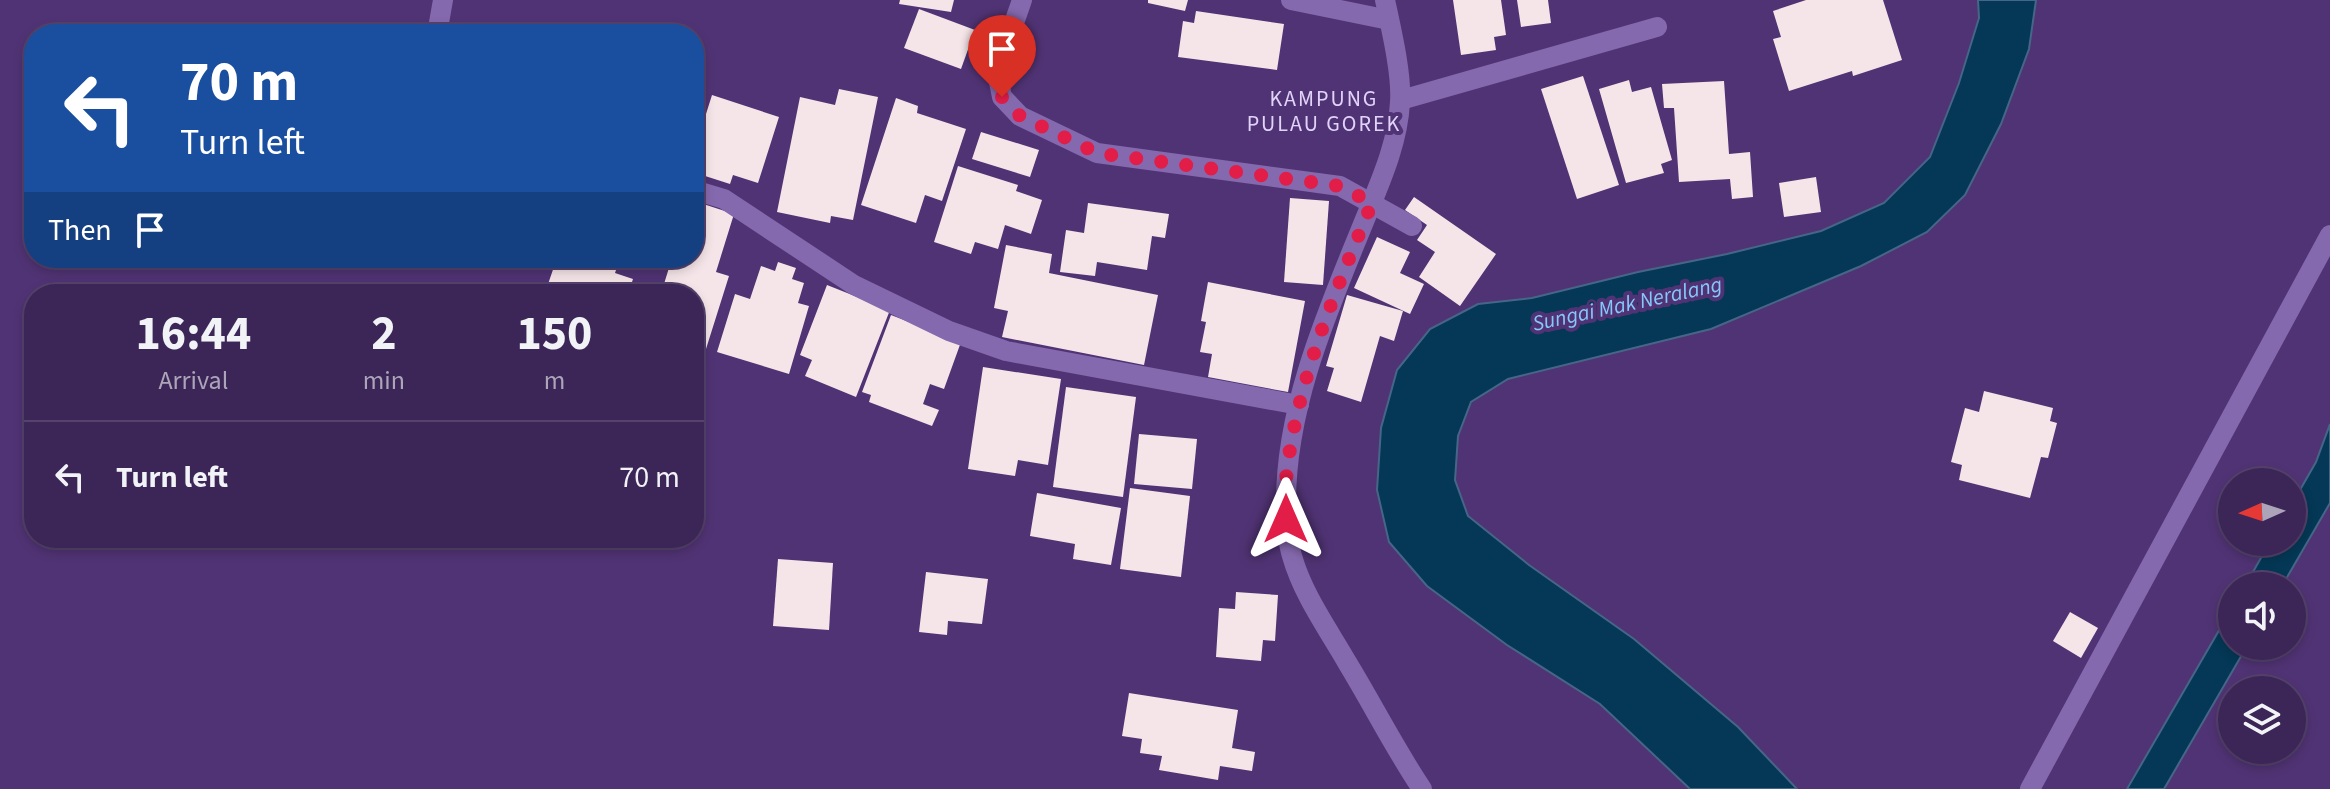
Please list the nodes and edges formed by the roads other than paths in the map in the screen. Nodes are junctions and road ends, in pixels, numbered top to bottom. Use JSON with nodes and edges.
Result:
{"nodes":[{"id":1,"x":443,"y":0,"type":"edge"},
{"id":2,"x":1022,"y":0,"type":"edge"},
{"id":3,"x":1291,"y":0,"type":"edge"},
{"id":4,"x":1387,"y":10,"type":"edge"},
{"id":5,"x":439,"y":24,"type":"edge"},
{"id":6,"x":1657,"y":27,"type":"dead end"},
{"id":7,"x":1401,"y":100,"type":"junction"},
{"id":8,"x":704,"y":193,"type":"edge"},
{"id":9,"x":1372,"y":203,"type":"junction"},
{"id":10,"x":1412,"y":226,"type":"dead end"},
{"id":11,"x":2330,"y":235,"type":"edge"},
{"id":12,"x":1299,"y":405,"type":"junction"},
{"id":13,"x":1422,"y":789,"type":"edge"},
{"id":14,"x":2030,"y":789,"type":"edge"}],
"edges":[{"from":1,"to":5,"type":"street"},
{"from":2,"to":9,"type":"street"},
{"from":3,"to":4,"type":"street"},
{"from":4,"to":7,"type":"street"},
{"from":6,"to":7,"type":"street"},
{"from":7,"to":9,"type":"street"},
{"from":8,"to":12,"type":"street"},
{"from":9,"to":10,"type":"street"},
{"from":9,"to":12,"type":"street"},
{"from":11,"to":14,"type":"street"},
{"from":12,"to":13,"type":"street"}]}
